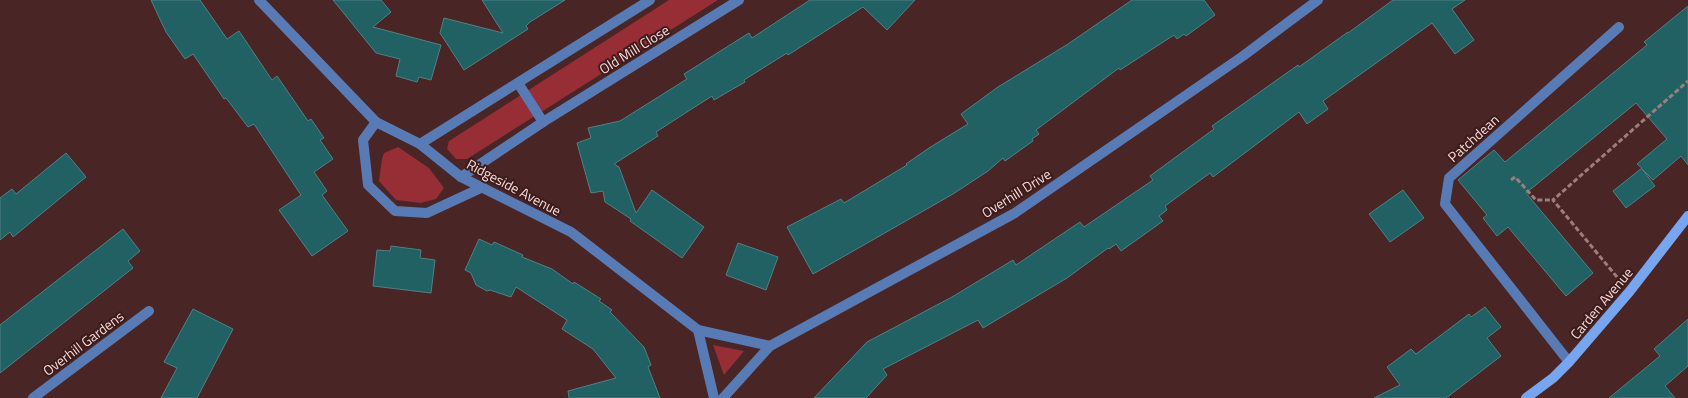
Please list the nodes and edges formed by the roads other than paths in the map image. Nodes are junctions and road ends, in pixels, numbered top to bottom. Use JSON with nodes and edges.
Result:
{"nodes":[{"id":1,"x":259,"y":0,"type":"edge"},
{"id":2,"x":650,"y":0,"type":"edge"},
{"id":3,"x":739,"y":0,"type":"edge"},
{"id":4,"x":1318,"y":0,"type":"edge"},
{"id":5,"x":1619,"y":26,"type":"dead end"},
{"id":6,"x":518,"y":83,"type":"junction"},
{"id":7,"x":376,"y":122,"type":"junction"},
{"id":8,"x":544,"y":122,"type":"junction"},
{"id":9,"x":420,"y":144,"type":"junction"},
{"id":10,"x":461,"y":177,"type":"junction"},
{"id":11,"x":483,"y":187,"type":"junction"},
{"id":12,"x":1688,"y":216,"type":"edge"},
{"id":13,"x":148,"y":310,"type":"dead end"},
{"id":14,"x":698,"y":330,"type":"junction"},
{"id":15,"x":770,"y":346,"type":"junction"},
{"id":16,"x":1569,"y":362,"type":"junction"},
{"id":17,"x":34,"y":398,"type":"edge"},
{"id":18,"x":714,"y":398,"type":"edge"},
{"id":19,"x":723,"y":398,"type":"edge"},
{"id":20,"x":1526,"y":398,"type":"edge"}],
"edges":[{"from":1,"to":7,"type":"street","name":"Ridgeside Avenue"},
{"from":2,"to":6,"type":"street"},
{"from":3,"to":8,"type":"street","name":"Old Mill Close"},
{"from":4,"to":15,"type":"street","name":"Overhill Drive"},
{"from":5,"to":16,"type":"street","name":"Patchdean"},
{"from":6,"to":8,"type":"street"},
{"from":6,"to":9,"type":"street"},
{"from":7,"to":9,"type":"street","name":"Ridgeside Avenue"},
{"from":7,"to":11,"type":"street"},
{"from":8,"to":10,"type":"street","name":"Old Mill Close"},
{"from":9,"to":10,"type":"street","name":"Ridgeside Avenue"},
{"from":10,"to":11,"type":"street","name":"Ridgeside Avenue"},
{"from":11,"to":14,"type":"street","name":"Ridgeside Avenue"},
{"from":12,"to":16,"type":"street","name":"Carden Avenue"},
{"from":13,"to":17,"type":"street","name":"Overhill Gardens"},
{"from":14,"to":15,"type":"street","name":"Ridgeside Avenue"},
{"from":14,"to":18,"type":"street"},
{"from":15,"to":19,"type":"street","name":"Overhill Drive"},
{"from":16,"to":20,"type":"street","name":"Carden Avenue"}]}
